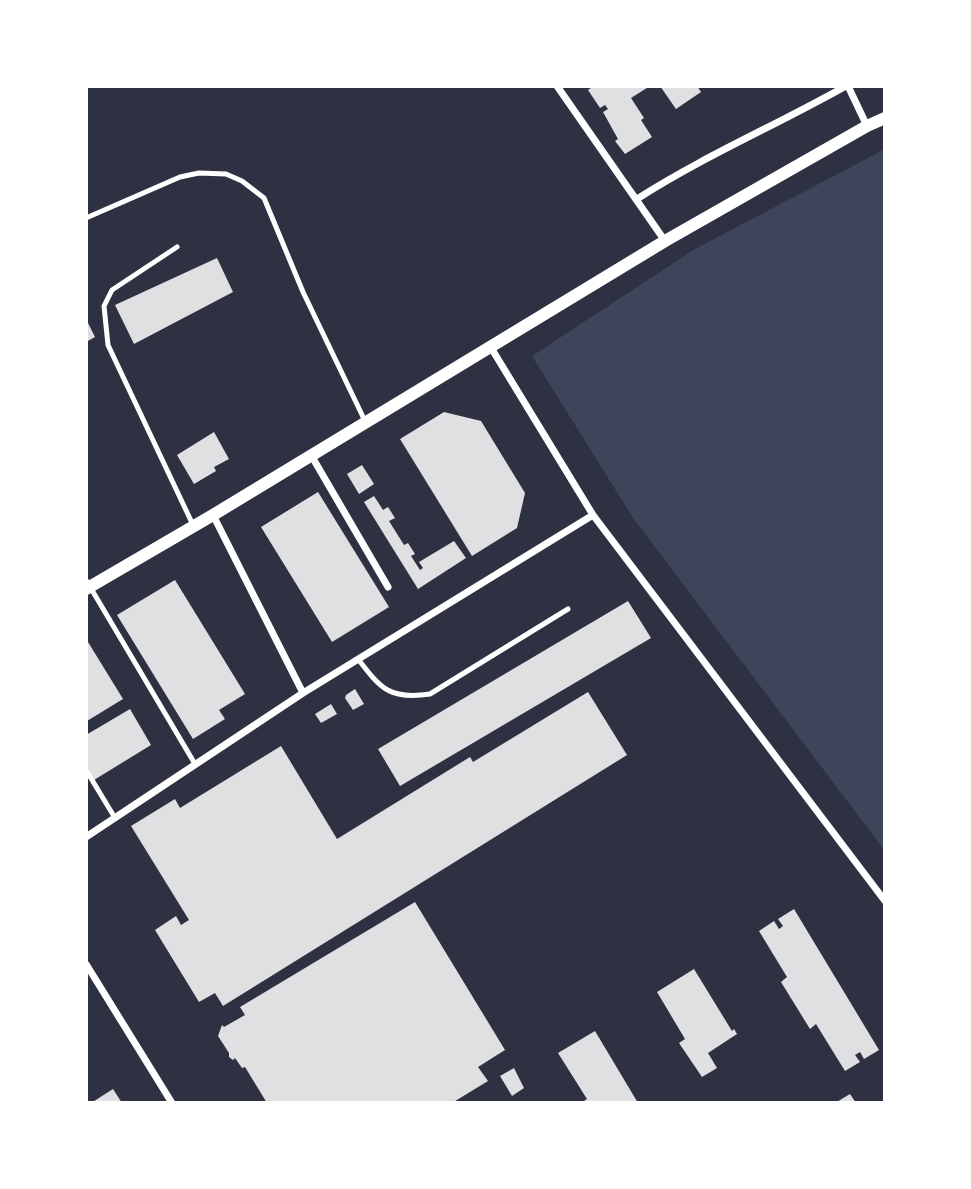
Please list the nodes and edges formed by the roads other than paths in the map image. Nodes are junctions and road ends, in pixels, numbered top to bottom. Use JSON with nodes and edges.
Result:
{"nodes":[{"id":1,"x":557,"y":86,"type":"edge"},
{"id":2,"x":847,"y":86,"type":"edge"},
{"id":3,"x":885,"y":118,"type":"edge"},
{"id":4,"x":867,"y":126,"type":"junction"},
{"id":5,"x":637,"y":199,"type":"junction"},
{"id":6,"x":86,"y":218,"type":"edge"},
{"id":7,"x":664,"y":241,"type":"junction"},
{"id":8,"x":177,"y":247,"type":"dead end"},
{"id":9,"x":490,"y":345,"type":"junction"},
{"id":10,"x":365,"y":421,"type":"junction"},
{"id":11,"x":311,"y":455,"type":"junction"},
{"id":12,"x":213,"y":515,"type":"junction"},
{"id":13,"x":593,"y":515,"type":"junction"},
{"id":14,"x":193,"y":525,"type":"junction"},
{"id":15,"x":87,"y":585,"type":"edge"},
{"id":16,"x":388,"y":587,"type":"dead end"},
{"id":17,"x":568,"y":608,"type":"dead end"},
{"id":18,"x":358,"y":659,"type":"junction"},
{"id":19,"x":303,"y":693,"type":"junction"},
{"id":20,"x":195,"y":764,"type":"junction"},
{"id":21,"x":86,"y":770,"type":"edge"},
{"id":22,"x":115,"y":818,"type":"junction"},
{"id":23,"x":86,"y":837,"type":"edge"},
{"id":24,"x":885,"y":901,"type":"edge"},
{"id":25,"x":86,"y":964,"type":"edge"},
{"id":26,"x":173,"y":1103,"type":"edge"}],
"edges":[{"from":1,"to":5,"type":"street"},
{"from":2,"to":4,"type":"street"},
{"from":2,"to":5,"type":"street"},
{"from":3,"to":4,"type":"street"},
{"from":4,"to":7,"type":"street"},
{"from":5,"to":7,"type":"street"},
{"from":6,"to":10,"type":"lane"},
{"from":7,"to":9,"type":"street"},
{"from":8,"to":14,"type":"lane"},
{"from":9,"to":10,"type":"street"},
{"from":9,"to":13,"type":"street"},
{"from":10,"to":11,"type":"street"},
{"from":11,"to":12,"type":"street"},
{"from":11,"to":16,"type":"street"},
{"from":12,"to":14,"type":"street"},
{"from":12,"to":19,"type":"street"},
{"from":13,"to":18,"type":"street"},
{"from":13,"to":24,"type":"street"},
{"from":14,"to":15,"type":"street"},
{"from":15,"to":20,"type":"lane"},
{"from":17,"to":18,"type":"lane"},
{"from":18,"to":19,"type":"street"},
{"from":19,"to":20,"type":"street"},
{"from":20,"to":22,"type":"street"},
{"from":21,"to":22,"type":"lane"},
{"from":22,"to":23,"type":"street"},
{"from":25,"to":26,"type":"street"}]}
